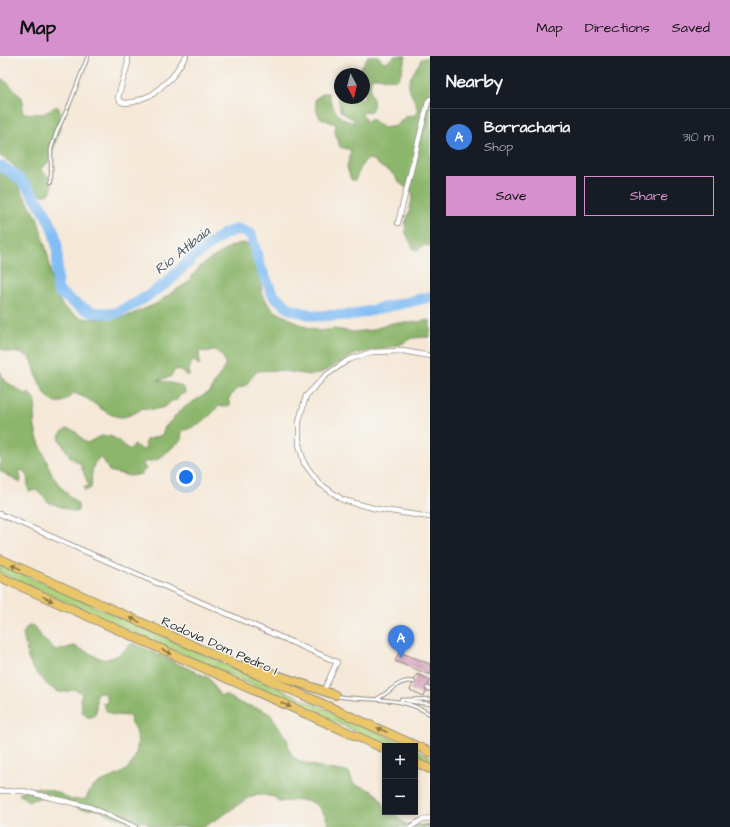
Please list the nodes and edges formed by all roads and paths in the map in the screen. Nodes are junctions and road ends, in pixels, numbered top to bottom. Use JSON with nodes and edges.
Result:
{"nodes":[{"id":1,"x":88,"y":56,"type":"edge"},
{"id":2,"x":127,"y":56,"type":"edge"},
{"id":3,"x":186,"y":56,"type":"edge"},
{"id":4,"x":430,"y":99,"type":"edge"},
{"id":5,"x":51,"y":182,"type":"dead end"},
{"id":6,"x":398,"y":224,"type":"dead end"},
{"id":7,"x":430,"y":356,"type":"edge"},
{"id":8,"x":0,"y":514,"type":"edge"},
{"id":9,"x":430,"y":517,"type":"edge"},
{"id":10,"x":0,"y":559,"type":"edge"},
{"id":11,"x":0,"y":577,"type":"edge"},
{"id":12,"x":182,"y":642,"type":"junction"},
{"id":13,"x":414,"y":682,"type":"dead end"},
{"id":14,"x":323,"y":692,"type":"junction"},
{"id":15,"x":335,"y":695,"type":"joint"},
{"id":16,"x":374,"y":699,"type":"junction"},
{"id":17,"x":430,"y":699,"type":"edge"},
{"id":18,"x":396,"y":700,"type":"junction"},
{"id":19,"x":430,"y":704,"type":"edge"},
{"id":20,"x":430,"y":714,"type":"edge"},
{"id":21,"x":382,"y":748,"type":"edge"},
{"id":22,"x":430,"y":752,"type":"edge"},
{"id":23,"x":418,"y":763,"type":"edge"},
{"id":24,"x":430,"y":769,"type":"edge"},
{"id":25,"x":0,"y":791,"type":"edge"},
{"id":26,"x":430,"y":818,"type":"edge"},
{"id":27,"x":135,"y":827,"type":"edge"},
{"id":28,"x":411,"y":827,"type":"edge"}],
"edges":[{"from":1,"to":5,"type":"lane"},
{"from":2,"to":3,"type":"street"},
{"from":4,"to":6,"type":"street"},
{"from":7,"to":9,"type":"street"},
{"from":8,"to":14,"type":"street"},
{"from":12,"to":10,"type":"highway","name":"Rodovia Dom Pedro I","one_way":true},
{"from":11,"to":21,"type":"highway","one_way":true},
{"from":12,"to":14,"type":"highway"},
{"from":22,"to":12,"type":"highway","name":"Rodovia Dom Pedro I","one_way":true},
{"from":13,"to":16,"type":"lane"},
{"from":14,"to":15,"type":"highway"},
{"from":15,"to":16,"type":"lane"},
{"from":16,"to":18,"type":"lane"},
{"from":17,"to":18,"type":"lane"},
{"from":18,"to":19,"type":"lane"},
{"from":18,"to":20,"type":"lane"},
{"from":23,"to":24,"type":"highway"},
{"from":25,"to":27,"type":"street"},
{"from":26,"to":28,"type":"street"}]}
